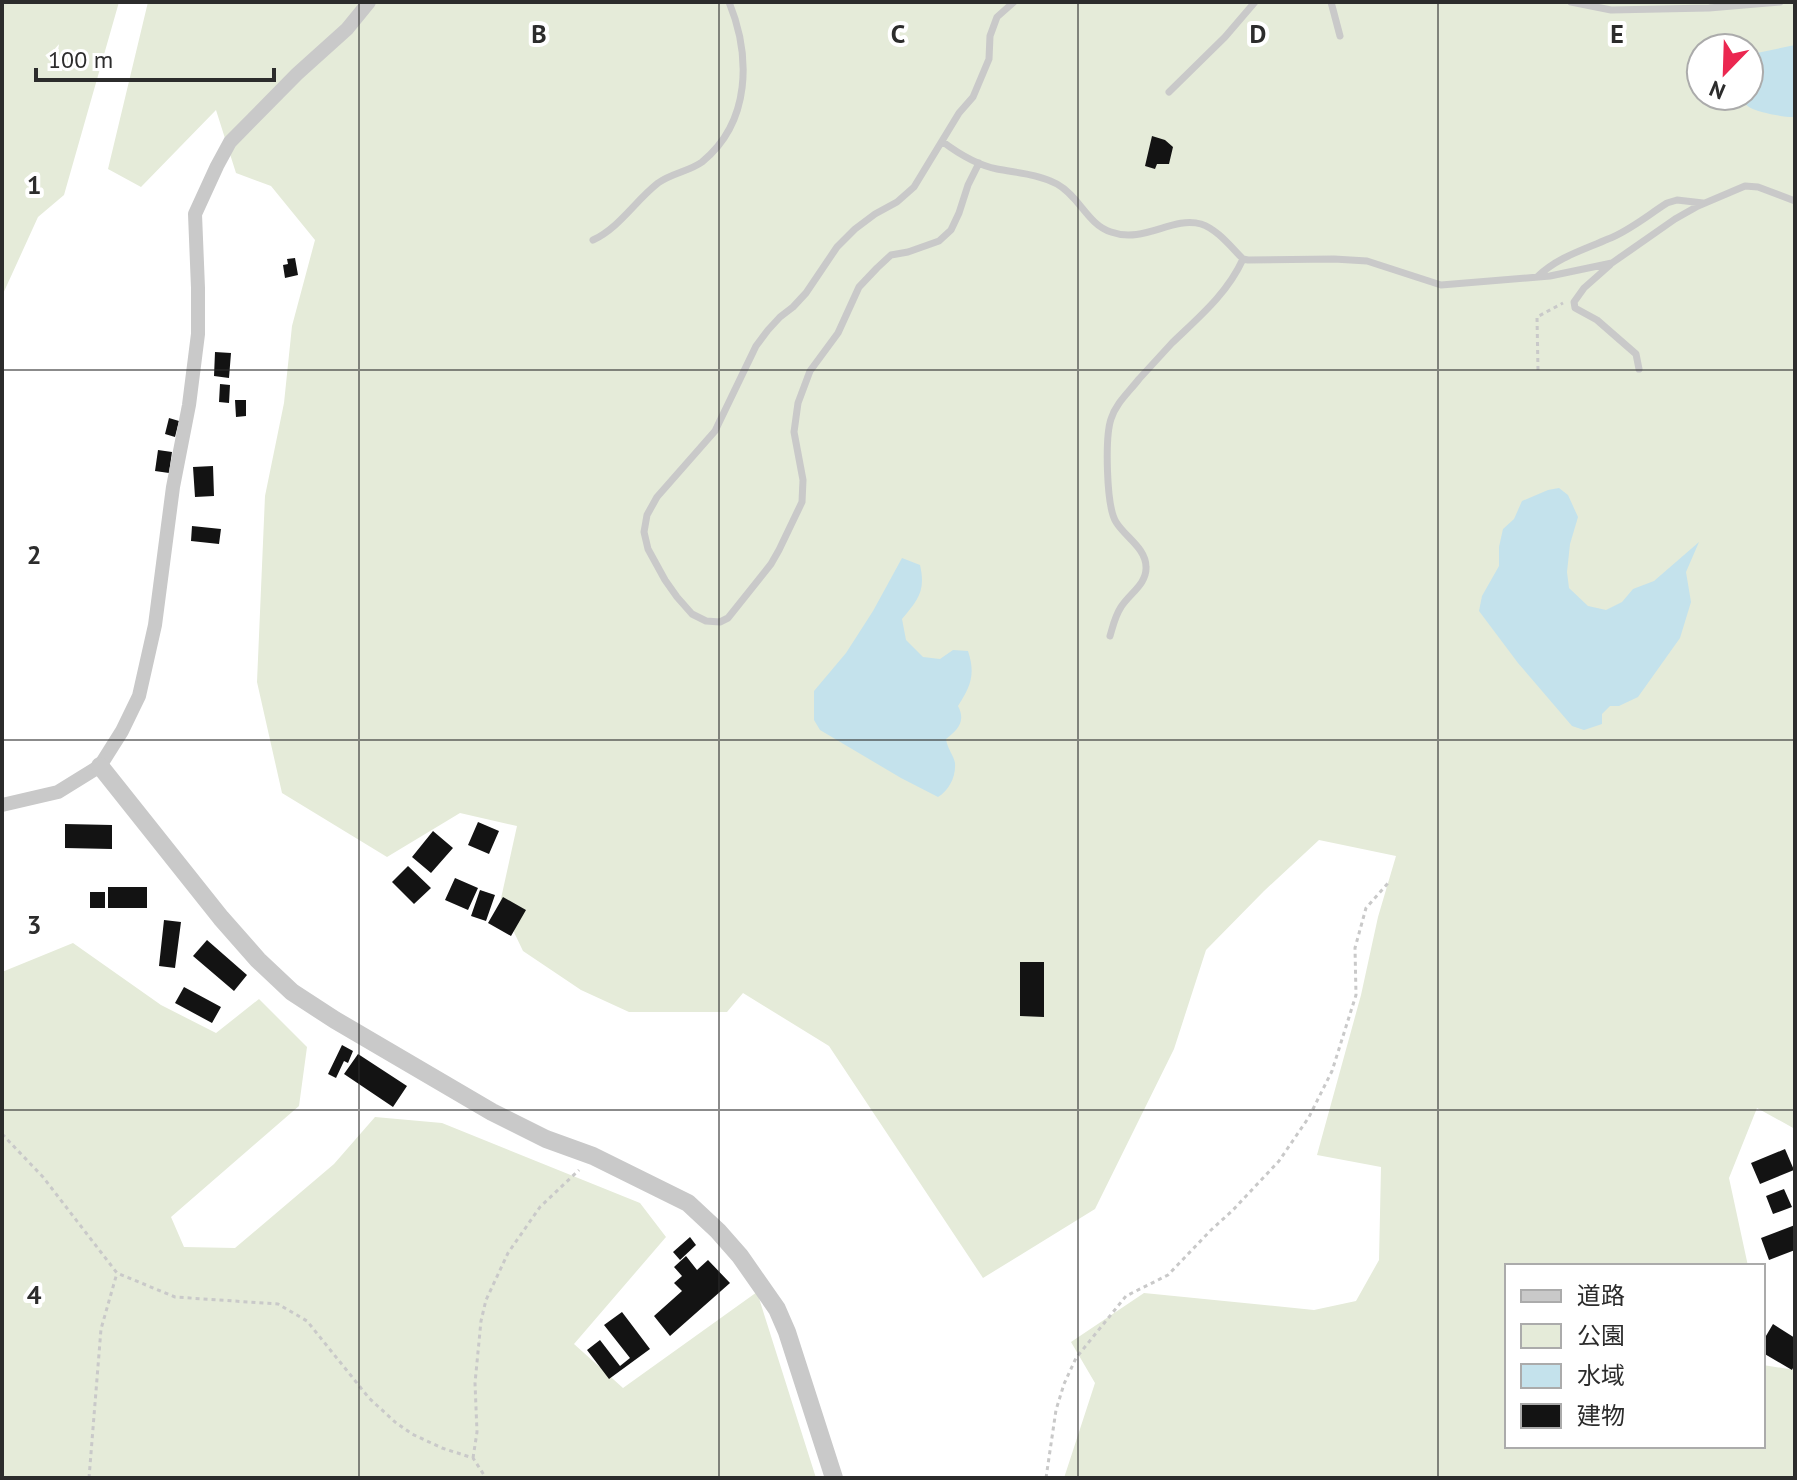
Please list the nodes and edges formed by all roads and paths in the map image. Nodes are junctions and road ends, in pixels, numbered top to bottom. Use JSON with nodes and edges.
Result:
{"nodes":[{"id":1,"x":369,"y":2,"type":"edge"},
{"id":2,"x":729,"y":2,"type":"edge"},
{"id":3,"x":1014,"y":2,"type":"edge"},
{"id":4,"x":1255,"y":2,"type":"edge"},
{"id":5,"x":1331,"y":2,"type":"edge"},
{"id":6,"x":1571,"y":2,"type":"edge"},
{"id":7,"x":1780,"y":2,"type":"edge"},
{"id":8,"x":1340,"y":36,"type":"dead end"},
{"id":9,"x":1169,"y":92,"type":"dead end"},
{"id":10,"x":943,"y":142,"type":"junction"},
{"id":11,"x":979,"y":163,"type":"junction"},
{"id":12,"x":1795,"y":201,"type":"edge"},
{"id":13,"x":1705,"y":203,"type":"junction"},
{"id":14,"x":593,"y":240,"type":"dead end"},
{"id":15,"x":1243,"y":259,"type":"junction"},
{"id":16,"x":1612,"y":263,"type":"junction"},
{"id":17,"x":1537,"y":277,"type":"junction"},
{"id":18,"x":1577,"y":295,"type":"junction"},
{"id":19,"x":1639,"y":369,"type":"dead end"},
{"id":20,"x":1538,"y":370,"type":"dead end"},
{"id":21,"x":1110,"y":636,"type":"dead end"},
{"id":22,"x":100,"y":766,"type":"junction"},
{"id":23,"x":2,"y":805,"type":"edge"},
{"id":24,"x":1388,"y":883,"type":"dead end"},
{"id":25,"x":2,"y":1134,"type":"edge"},
{"id":26,"x":593,"y":1156,"type":"junction"},
{"id":27,"x":117,"y":1273,"type":"junction"},
{"id":28,"x":473,"y":1458,"type":"junction"},
{"id":29,"x":89,"y":1478,"type":"edge"},
{"id":30,"x":486,"y":1478,"type":"edge"},
{"id":31,"x":834,"y":1478,"type":"edge"},
{"id":32,"x":1046,"y":1478,"type":"edge"}],
"edges":[{"from":1,"to":22,"type":"street"},
{"from":2,"to":14,"type":"lane"},
{"from":3,"to":10,"type":"lane"},
{"from":4,"to":9,"type":"lane"},
{"from":5,"to":8,"type":"lane"},
{"from":6,"to":7,"type":"lane"},
{"from":10,"to":11,"type":"lane"},
{"from":10,"to":11,"type":"lane"},
{"from":11,"to":15,"type":"lane"},
{"from":12,"to":13,"type":"lane"},
{"from":13,"to":16,"type":"lane"},
{"from":13,"to":17,"type":"lane"},
{"from":15,"to":17,"type":"lane"},
{"from":15,"to":21,"type":"lane"},
{"from":16,"to":17,"type":"lane"},
{"from":16,"to":18,"type":"lane"},
{"from":18,"to":19,"type":"lane"},
{"from":18,"to":20,"type":"path"},
{"from":22,"to":23,"type":"street"},
{"from":22,"to":26,"type":"street"},
{"from":24,"to":32,"type":"path"},
{"from":25,"to":27,"type":"path"},
{"from":26,"to":28,"type":"path"},
{"from":26,"to":31,"type":"street"},
{"from":27,"to":28,"type":"path"},
{"from":27,"to":29,"type":"path"},
{"from":28,"to":30,"type":"path"}]}
